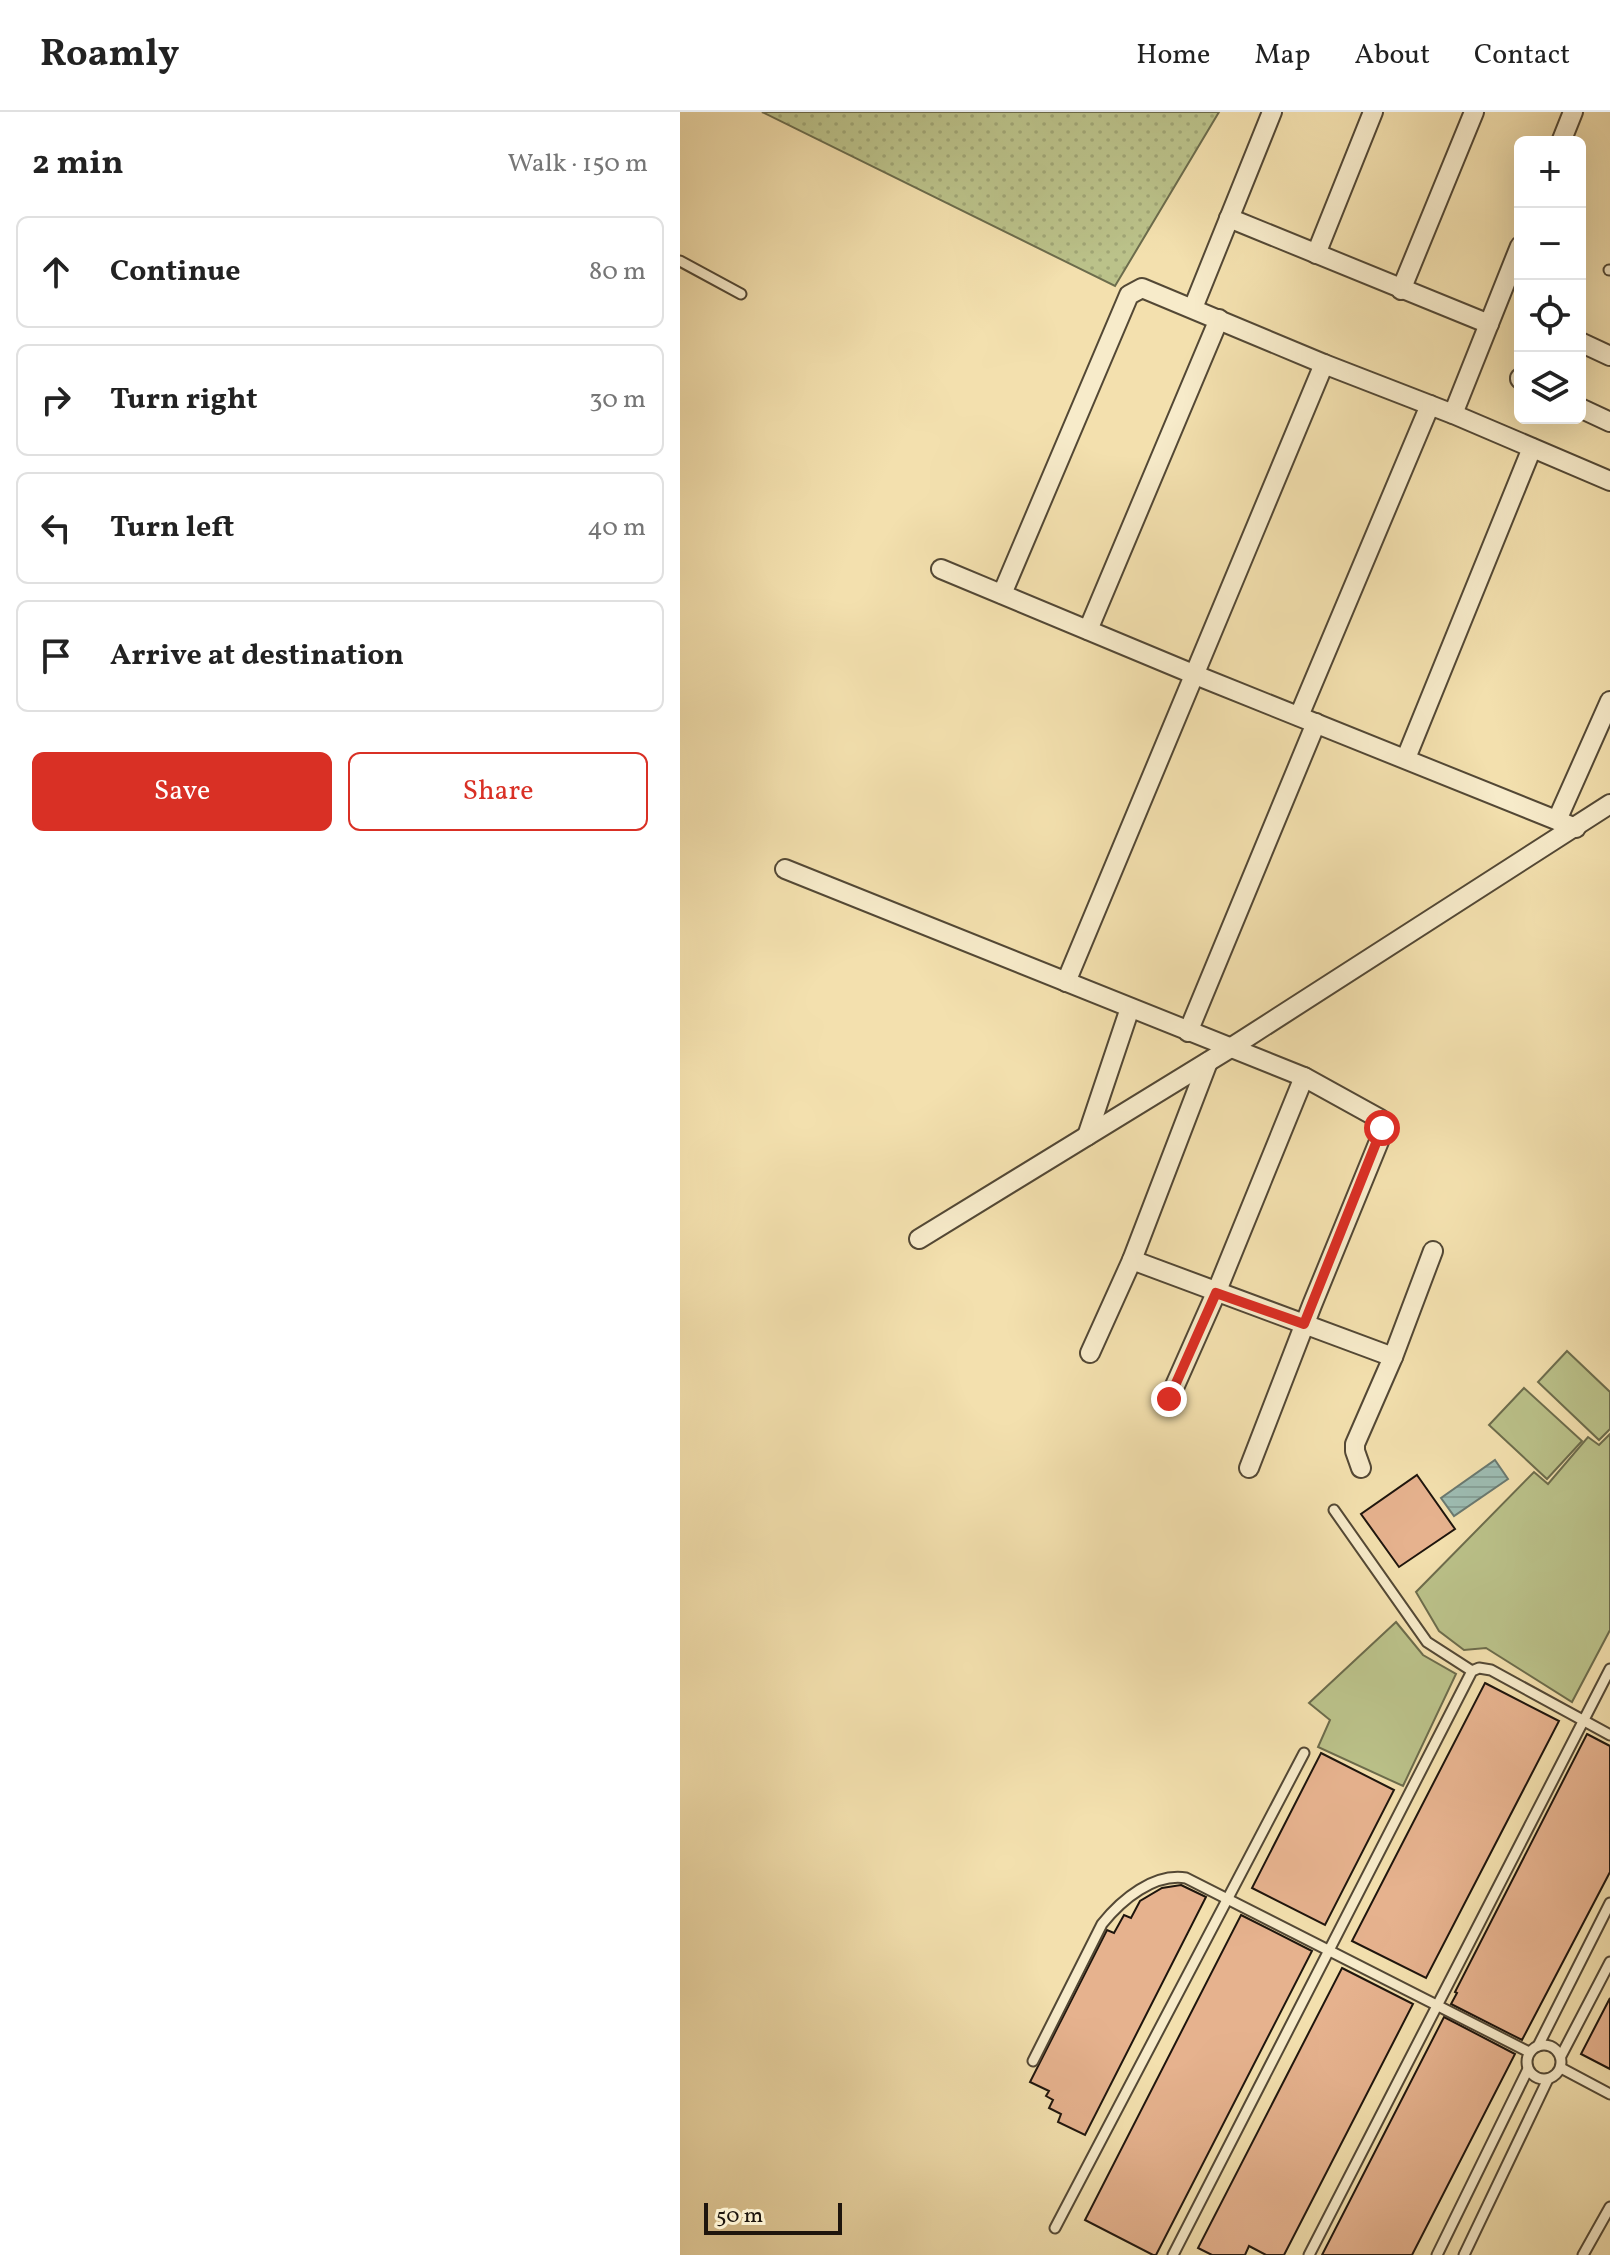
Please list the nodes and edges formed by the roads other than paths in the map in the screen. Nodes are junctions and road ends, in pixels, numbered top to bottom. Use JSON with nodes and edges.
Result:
{"nodes":[{"id":1,"x":1272,"y":112,"type":"edge"},
{"id":2,"x":1373,"y":112,"type":"edge"},
{"id":3,"x":1474,"y":112,"type":"edge"},
{"id":4,"x":1573,"y":112,"type":"edge"},
{"id":5,"x":1563,"y":136,"type":"edge"},
{"id":6,"x":1229,"y":218,"type":"junction"},
{"id":7,"x":1316,"y":254,"type":"junction"},
{"id":8,"x":680,"y":261,"type":"edge"},
{"id":9,"x":1514,"y":261,"type":"edge"},
{"id":10,"x":1401,"y":290,"type":"junction"},
{"id":11,"x":741,"y":294,"type":"dead end"},
{"id":12,"x":1193,"y":308,"type":"junction"},
{"id":13,"x":1219,"y":319,"type":"junction"},
{"id":14,"x":1489,"y":324,"type":"junction"},
{"id":15,"x":1586,"y":345,"type":"edge"},
{"id":16,"x":1610,"y":356,"type":"edge"},
{"id":17,"x":1324,"y":364,"type":"junction"},
{"id":18,"x":1430,"y":405,"type":"junction"},
{"id":19,"x":1586,"y":411,"type":"edge"},
{"id":20,"x":1453,"y":414,"type":"junction"},
{"id":21,"x":1610,"y":422,"type":"edge"},
{"id":22,"x":1532,"y":448,"type":"junction"},
{"id":23,"x":1610,"y":481,"type":"edge"},
{"id":24,"x":941,"y":569,"type":"dead end"},
{"id":25,"x":1002,"y":594,"type":"junction"},
{"id":26,"x":1088,"y":630,"type":"junction"},
{"id":27,"x":1193,"y":674,"type":"junction"},
{"id":28,"x":1610,"y":701,"type":"edge"},
{"id":29,"x":1308,"y":720,"type":"junction"},
{"id":30,"x":1406,"y":758,"type":"junction"},
{"id":31,"x":1610,"y":804,"type":"edge"},
{"id":32,"x":1557,"y":820,"type":"junction"},
{"id":33,"x":1576,"y":828,"type":"junction"},
{"id":34,"x":785,"y":869,"type":"dead end"},
{"id":35,"x":1066,"y":982,"type":"junction"},
{"id":36,"x":1130,"y":1008,"type":"junction"},
{"id":37,"x":1188,"y":1032,"type":"junction"},
{"id":38,"x":1232,"y":1047,"type":"junction"},
{"id":39,"x":1208,"y":1062,"type":"junction"},
{"id":40,"x":1304,"y":1077,"type":"junction"},
{"id":41,"x":1087,"y":1136,"type":"junction"},
{"id":42,"x":919,"y":1239,"type":"dead end"},
{"id":43,"x":1433,"y":1251,"type":"dead end"},
{"id":44,"x":1132,"y":1260,"type":"junction"},
{"id":45,"x":1216,"y":1293,"type":"junction"},
{"id":46,"x":1304,"y":1324,"type":"junction"},
{"id":47,"x":1090,"y":1353,"type":"dead end"},
{"id":48,"x":1393,"y":1357,"type":"junction"},
{"id":49,"x":1169,"y":1399,"type":"dead end"},
{"id":50,"x":1249,"y":1468,"type":"dead end"},
{"id":51,"x":1361,"y":1468,"type":"dead end"},
{"id":52,"x":1334,"y":1510,"type":"dead end"},
{"id":53,"x":1610,"y":1669,"type":"edge"},
{"id":54,"x":1472,"y":1671,"type":"junction"},
{"id":55,"x":1584,"y":1722,"type":"junction"},
{"id":56,"x":1610,"y":1735,"type":"edge"},
{"id":57,"x":1304,"y":1753,"type":"dead end"},
{"id":58,"x":1227,"y":1899,"type":"junction"},
{"id":59,"x":1610,"y":1903,"type":"edge"},
{"id":60,"x":1329,"y":1949,"type":"junction"},
{"id":61,"x":1610,"y":1962,"type":"edge"},
{"id":62,"x":1436,"y":2007,"type":"junction"},
{"id":63,"x":1534,"y":2049,"type":"junction"},
{"id":64,"x":1561,"y":2056,"type":"junction"},
{"id":65,"x":1033,"y":2061,"type":"dead end"},
{"id":66,"x":1561,"y":2068,"type":"junction"},
{"id":67,"x":1528,"y":2069,"type":"junction"},
{"id":68,"x":1548,"y":2079,"type":"junction"},
{"id":69,"x":1610,"y":2094,"type":"edge"},
{"id":70,"x":1610,"y":2207,"type":"edge"},
{"id":71,"x":1055,"y":2228,"type":"dead end"},
{"id":72,"x":1173,"y":2255,"type":"edge"},
{"id":73,"x":1309,"y":2255,"type":"edge"},
{"id":74,"x":1437,"y":2255,"type":"edge"},
{"id":75,"x":1464,"y":2255,"type":"edge"},
{"id":76,"x":1583,"y":2255,"type":"edge"}],
"edges":[{"from":1,"to":6,"type":"street"},
{"from":2,"to":7,"type":"street"},
{"from":3,"to":10,"type":"street"},
{"from":4,"to":5,"type":"street"},
{"from":6,"to":7,"type":"street"},
{"from":6,"to":12,"type":"street"},
{"from":7,"to":10,"type":"street"},
{"from":8,"to":11,"type":"lane"},
{"from":9,"to":14,"type":"street"},
{"from":10,"to":14,"type":"street"},
{"from":12,"to":13,"type":"street"},
{"from":12,"to":25,"type":"street"},
{"from":13,"to":17,"type":"street"},
{"from":13,"to":26,"type":"street"},
{"from":14,"to":20,"type":"street"},
{"from":15,"to":16,"type":"street"},
{"from":17,"to":18,"type":"street"},
{"from":17,"to":27,"type":"street"},
{"from":18,"to":20,"type":"street"},
{"from":18,"to":29,"type":"street"},
{"from":19,"to":21,"type":"street"},
{"from":20,"to":22,"type":"street"},
{"from":22,"to":23,"type":"street"},
{"from":22,"to":30,"type":"street"},
{"from":24,"to":25,"type":"street"},
{"from":25,"to":26,"type":"street"},
{"from":26,"to":27,"type":"street"},
{"from":27,"to":29,"type":"street"},
{"from":27,"to":35,"type":"street"},
{"from":28,"to":32,"type":"street"},
{"from":29,"to":30,"type":"street"},
{"from":29,"to":37,"type":"street"},
{"from":30,"to":32,"type":"street"},
{"from":31,"to":33,"type":"street"},
{"from":32,"to":33,"type":"street"},
{"from":33,"to":38,"type":"street"},
{"from":34,"to":35,"type":"street"},
{"from":35,"to":36,"type":"street"},
{"from":36,"to":37,"type":"street"},
{"from":36,"to":41,"type":"street"},
{"from":37,"to":38,"type":"street"},
{"from":38,"to":39,"type":"street"},
{"from":38,"to":40,"type":"street"},
{"from":39,"to":41,"type":"street"},
{"from":39,"to":44,"type":"street"},
{"from":40,"to":45,"type":"street"},
{"from":40,"to":46,"type":"street"},
{"from":41,"to":42,"type":"street"},
{"from":43,"to":48,"type":"street"},
{"from":44,"to":45,"type":"street"},
{"from":44,"to":47,"type":"street"},
{"from":45,"to":46,"type":"street"},
{"from":45,"to":49,"type":"street"},
{"from":46,"to":48,"type":"street"},
{"from":46,"to":50,"type":"street"},
{"from":48,"to":51,"type":"street"},
{"from":52,"to":54,"type":"lane"},
{"from":53,"to":55,"type":"lane"},
{"from":54,"to":55,"type":"lane"},
{"from":54,"to":60,"type":"lane"},
{"from":55,"to":56,"type":"lane"},
{"from":55,"to":62,"type":"lane"},
{"from":57,"to":58,"type":"lane"},
{"from":58,"to":60,"type":"lane"},
{"from":58,"to":65,"type":"lane"},
{"from":58,"to":71,"type":"lane"},
{"from":59,"to":63,"type":"lane"},
{"from":60,"to":62,"type":"lane"},
{"from":60,"to":72,"type":"lane"},
{"from":61,"to":64,"type":"lane"},
{"from":62,"to":63,"type":"lane"},
{"from":62,"to":73,"type":"lane"},
{"from":63,"to":64,"type":"lane"},
{"from":63,"to":67,"type":"lane"},
{"from":64,"to":66,"type":"lane"},
{"from":66,"to":68,"type":"lane"},
{"from":66,"to":69,"type":"lane"},
{"from":67,"to":68,"type":"lane"},
{"from":67,"to":74,"type":"lane"},
{"from":68,"to":75,"type":"lane"},
{"from":70,"to":76,"type":"lane"}]}
